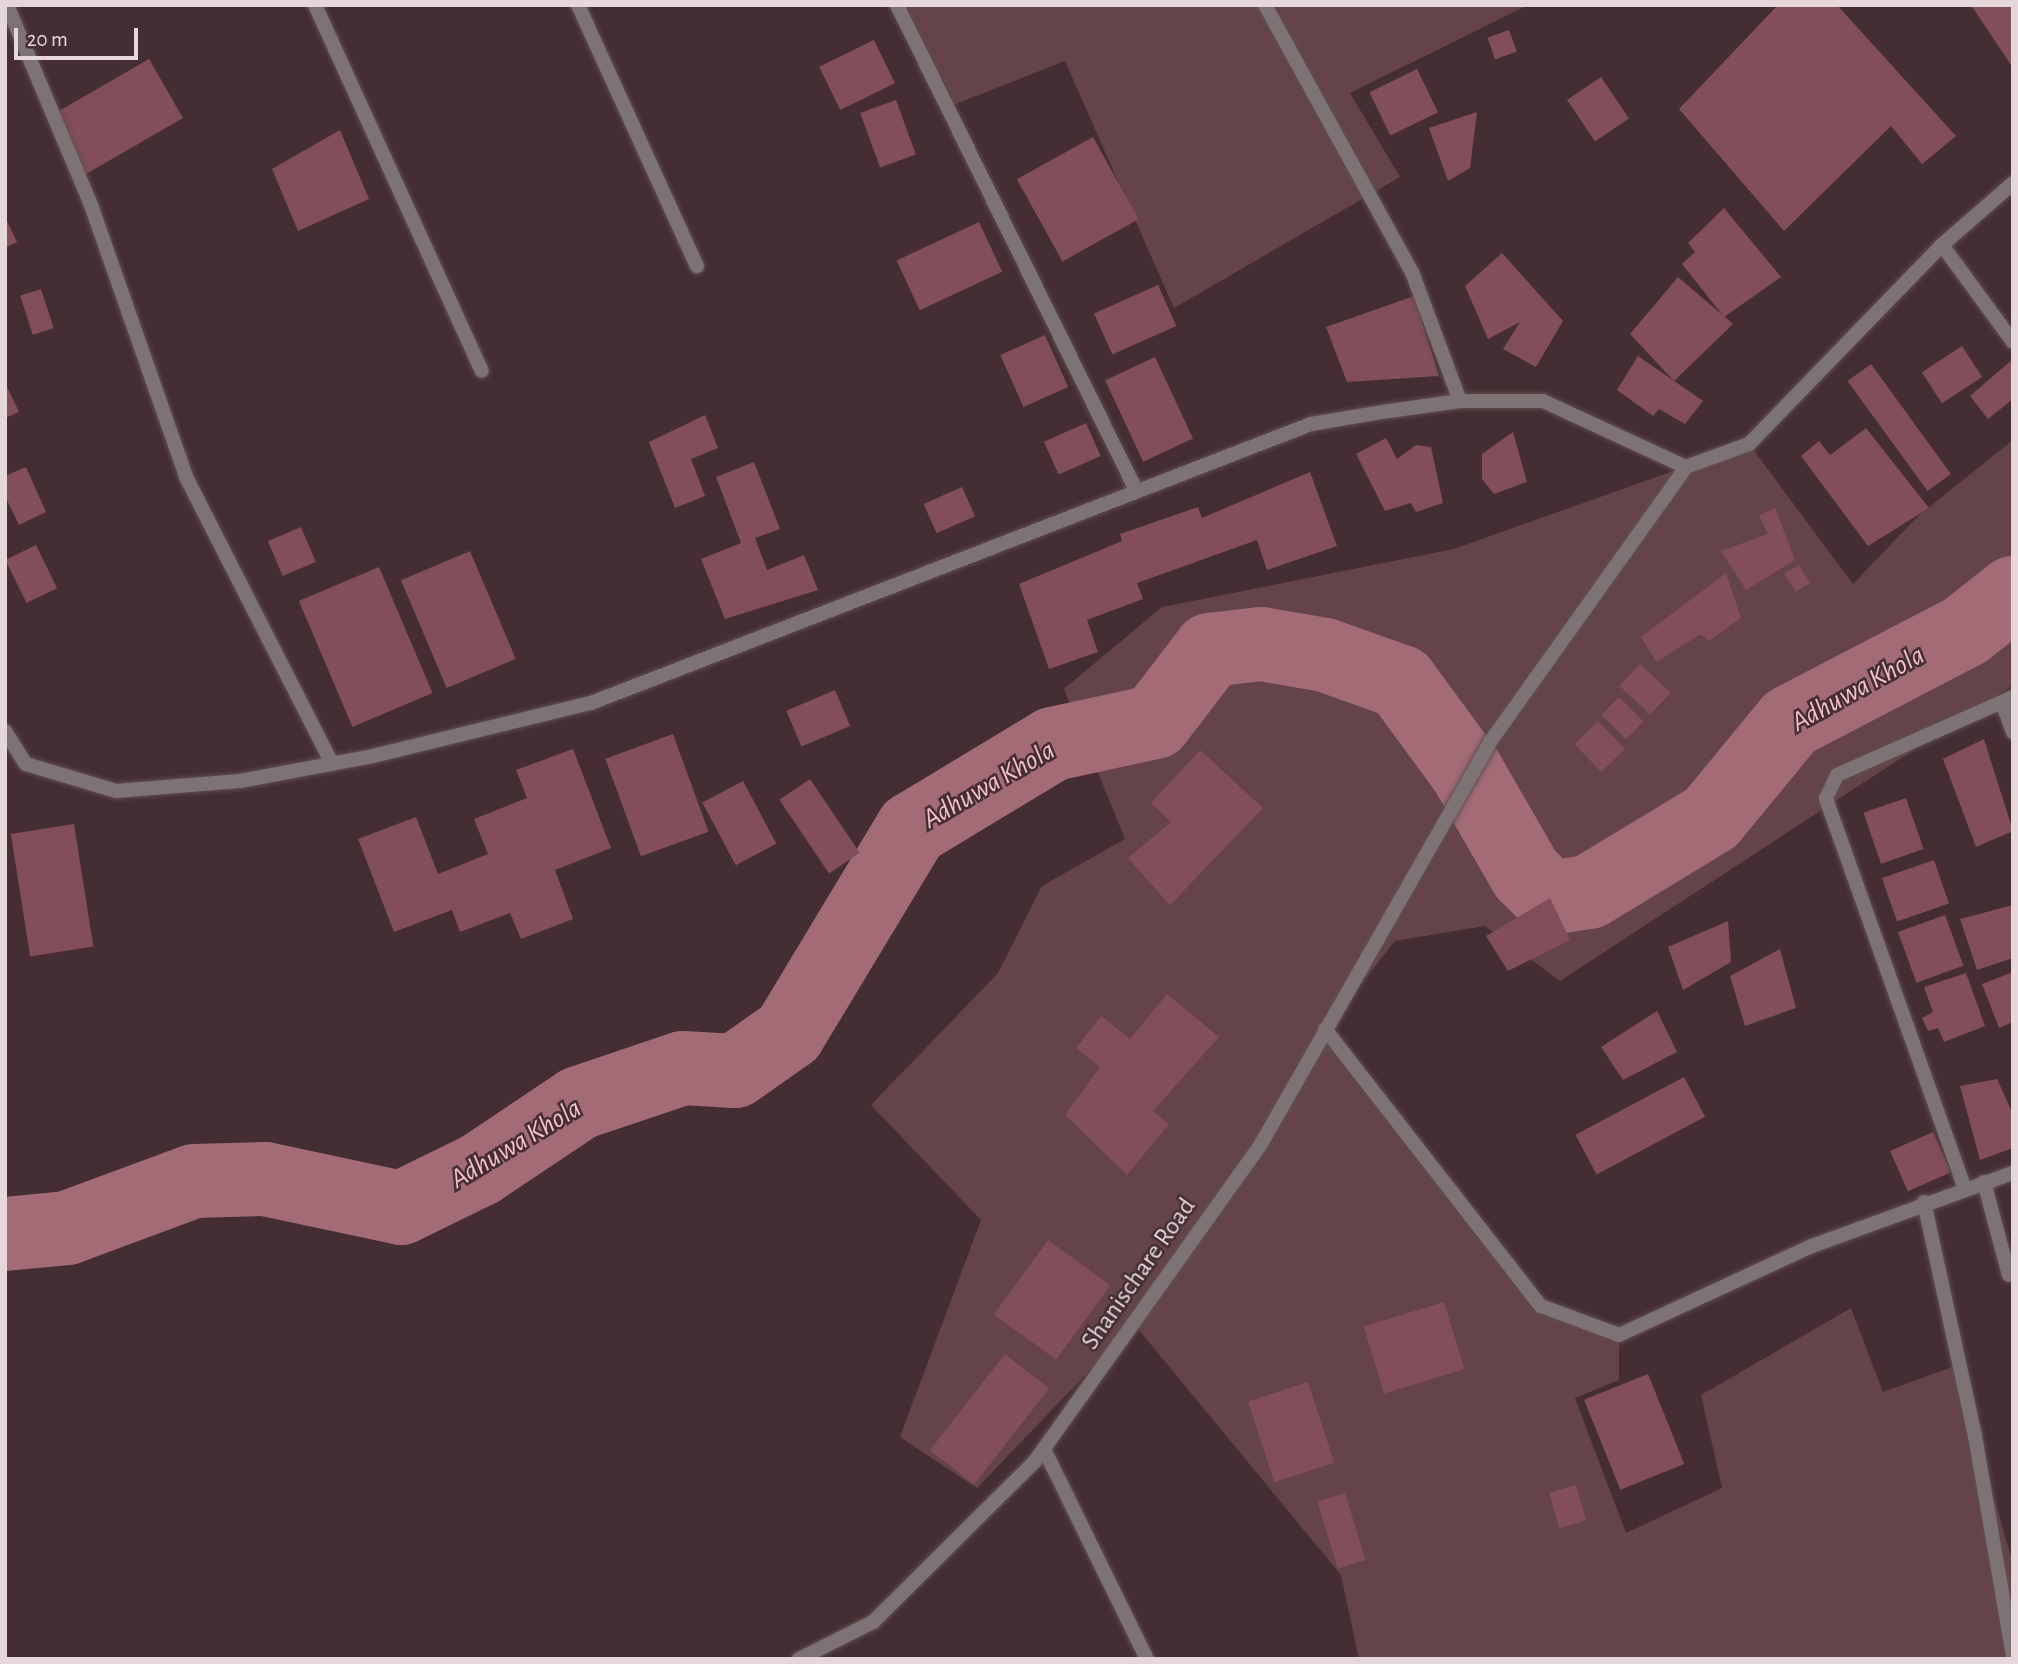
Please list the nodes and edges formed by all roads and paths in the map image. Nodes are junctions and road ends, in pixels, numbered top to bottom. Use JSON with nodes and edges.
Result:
{"nodes":[{"id":1,"x":6,"y":5,"type":"edge"},
{"id":2,"x":315,"y":5,"type":"edge"},
{"id":3,"x":578,"y":5,"type":"edge"},
{"id":4,"x":897,"y":5,"type":"edge"},
{"id":5,"x":1265,"y":5,"type":"edge"},
{"id":6,"x":2013,"y":183,"type":"edge"},
{"id":7,"x":1942,"y":245,"type":"junction"},
{"id":8,"x":697,"y":265,"type":"dead end"},
{"id":9,"x":2013,"y":342,"type":"edge"},
{"id":10,"x":482,"y":371,"type":"dead end"},
{"id":11,"x":1460,"y":401,"type":"junction"},
{"id":12,"x":1686,"y":467,"type":"junction"},
{"id":13,"x":1135,"y":488,"type":"junction"},
{"id":14,"x":2007,"y":700,"type":"edge"},
{"id":15,"x":5,"y":730,"type":"edge"},
{"id":16,"x":2013,"y":732,"type":"edge"},
{"id":17,"x":332,"y":764,"type":"junction"},
{"id":18,"x":1325,"y":1030,"type":"junction"},
{"id":19,"x":2013,"y":1173,"type":"edge"},
{"id":20,"x":1984,"y":1182,"type":"junction"},
{"id":21,"x":1965,"y":1189,"type":"junction"},
{"id":22,"x":1924,"y":1202,"type":"junction"},
{"id":23,"x":2009,"y":1275,"type":"dead end"},
{"id":24,"x":1044,"y":1448,"type":"junction"},
{"id":25,"x":2013,"y":1656,"type":"edge"},
{"id":26,"x":799,"y":1659,"type":"edge"},
{"id":27,"x":1147,"y":1659,"type":"edge"}],
"edges":[{"from":1,"to":17,"type":"street"},
{"from":2,"to":10,"type":"street"},
{"from":3,"to":8,"type":"street"},
{"from":4,"to":13,"type":"street"},
{"from":5,"to":11,"type":"street"},
{"from":6,"to":7,"type":"street"},
{"from":7,"to":9,"type":"street"},
{"from":7,"to":12,"type":"street"},
{"from":11,"to":12,"type":"street"},
{"from":11,"to":13,"type":"street"},
{"from":12,"to":18,"type":"street","name":"Shanischare Road"},
{"from":13,"to":17,"type":"street"},
{"from":14,"to":16,"type":"street"},
{"from":14,"to":21,"type":"street"},
{"from":15,"to":17,"type":"street"},
{"from":18,"to":22,"type":"street"},
{"from":18,"to":24,"type":"street","name":"Shanischare Road"},
{"from":19,"to":20,"type":"street"},
{"from":20,"to":21,"type":"street"},
{"from":20,"to":23,"type":"street"},
{"from":21,"to":22,"type":"street"},
{"from":22,"to":25,"type":"street"},
{"from":24,"to":26,"type":"street","name":"Shanischare Road"},
{"from":24,"to":27,"type":"street"}]}
